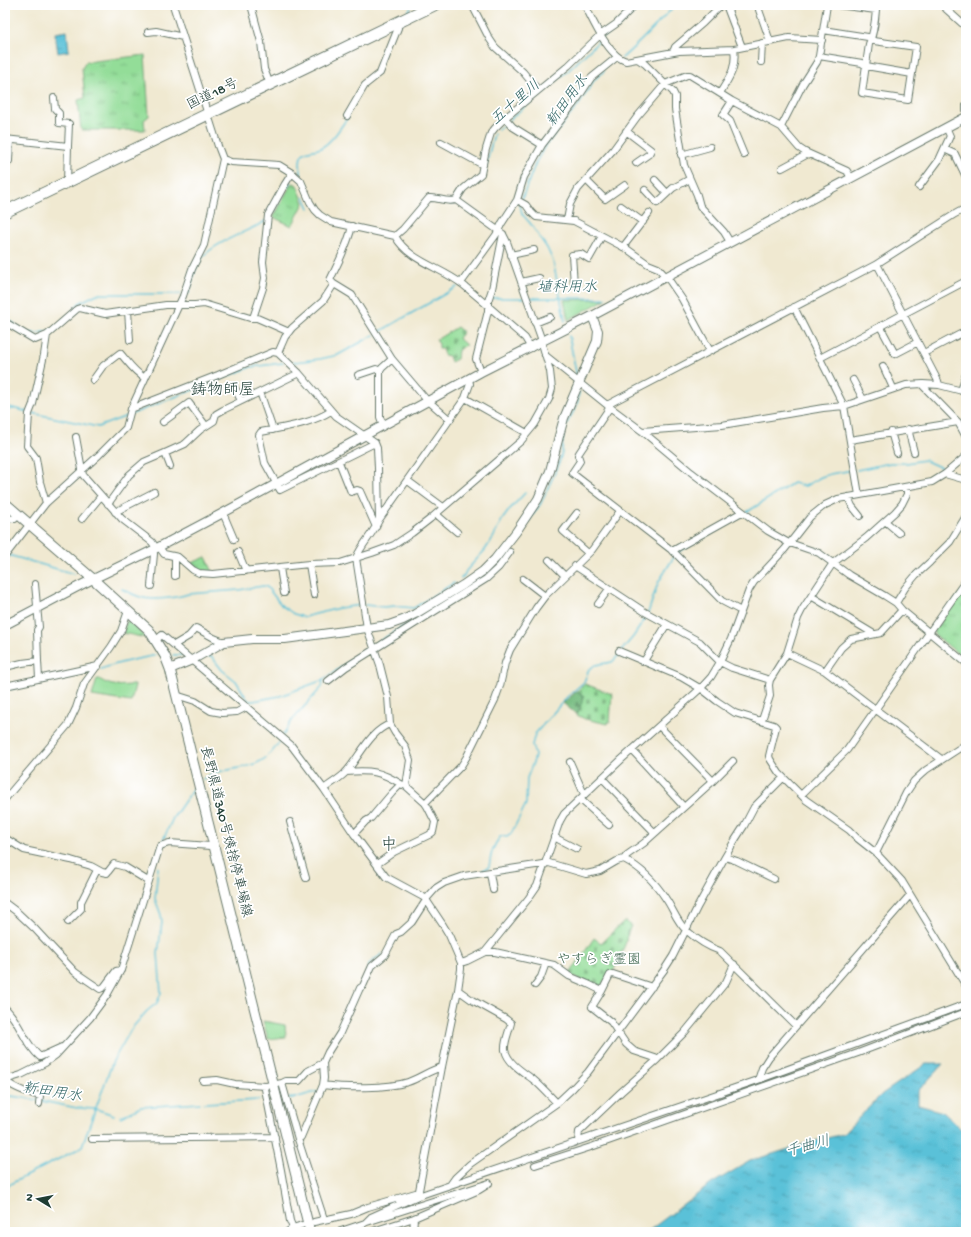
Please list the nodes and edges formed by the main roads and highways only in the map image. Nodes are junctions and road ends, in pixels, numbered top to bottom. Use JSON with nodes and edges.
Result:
{"nodes":[{"id":1,"x":434,"y":5,"type":"edge"},
{"id":2,"x":5,"y":212,"type":"edge"},
{"id":3,"x":5,"y":503,"type":"edge"},
{"id":4,"x":310,"y":1232,"type":"edge"}],
"edges":[{"from":1,"to":2,"type":"highway","name":"国道18号"},
{"from":3,"to":4,"type":"main road","name":"長野県道340号姨捨停車場線"}]}
